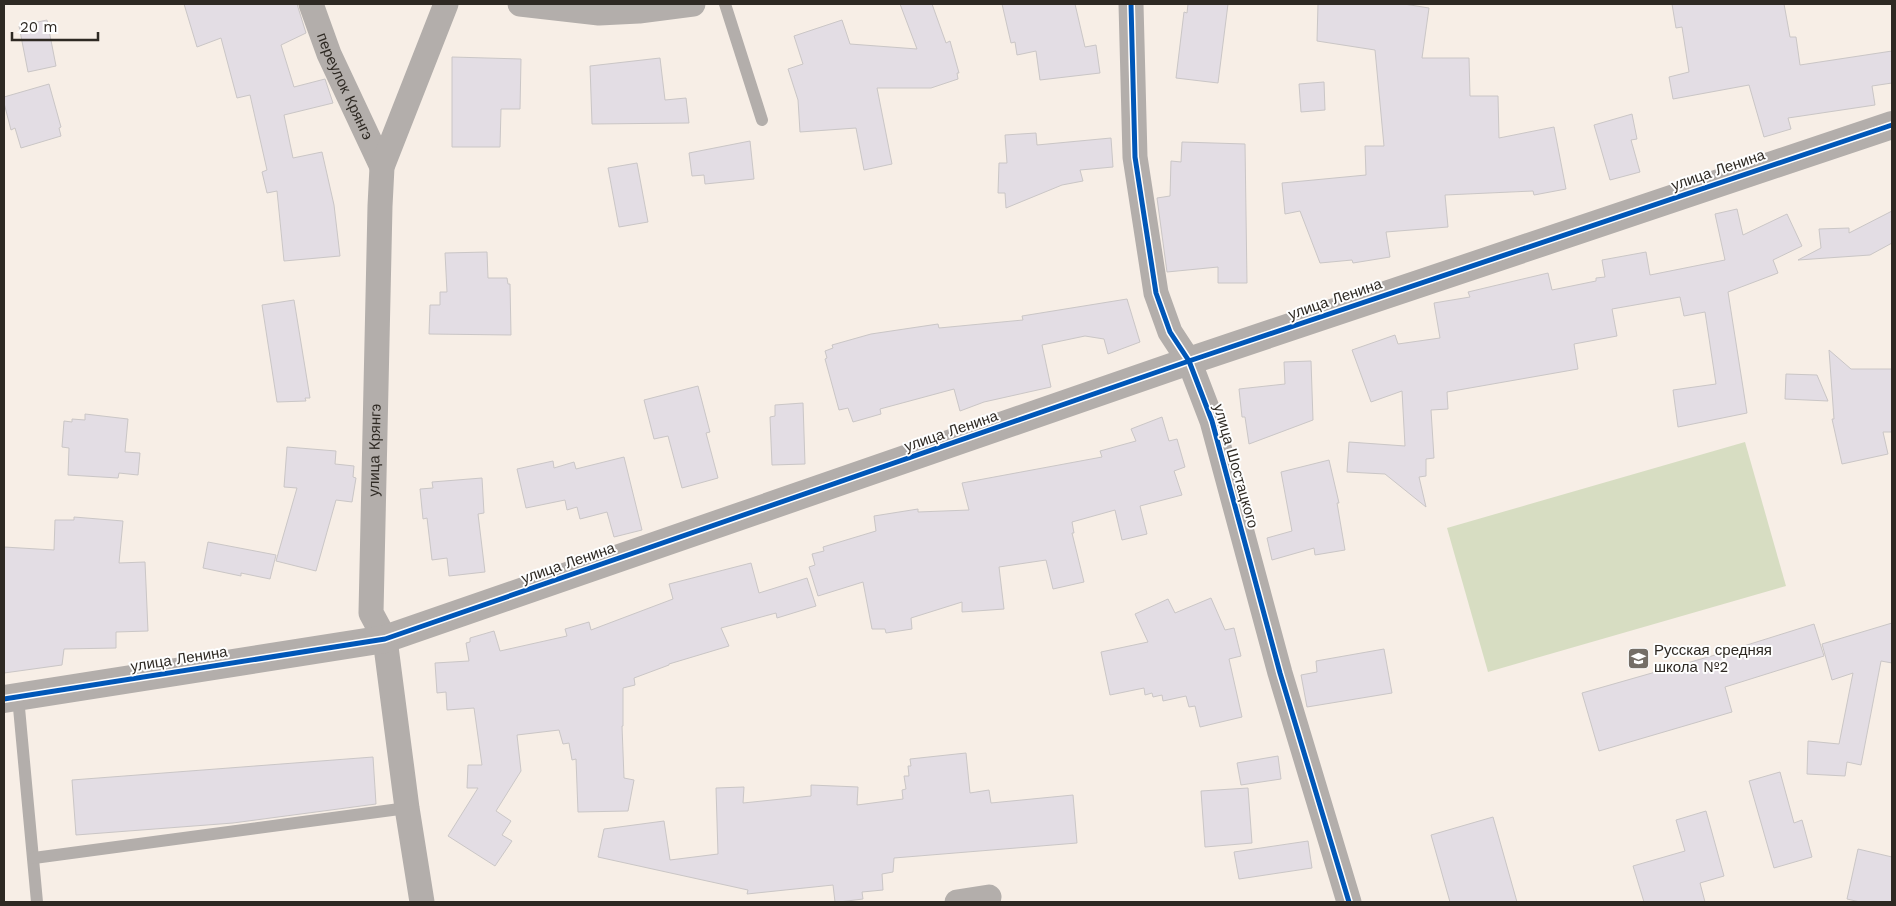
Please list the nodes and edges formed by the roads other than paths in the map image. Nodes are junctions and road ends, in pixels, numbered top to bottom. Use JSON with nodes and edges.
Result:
{"nodes":[{"id":1,"x":311,"y":4,"type":"edge"},
{"id":2,"x":446,"y":4,"type":"edge"},
{"id":3,"x":520,"y":4,"type":"edge"},
{"id":4,"x":693,"y":4,"type":"edge"},
{"id":5,"x":725,"y":4,"type":"edge"},
{"id":6,"x":1131,"y":4,"type":"edge"},
{"id":7,"x":762,"y":120,"type":"dead end"},
{"id":8,"x":1892,"y":125,"type":"edge"},
{"id":9,"x":382,"y":167,"type":"junction"},
{"id":10,"x":1189,"y":361,"type":"junction"},
{"id":11,"x":385,"y":639,"type":"junction"},
{"id":12,"x":11,"y":698,"type":"edge"},
{"id":13,"x":407,"y":808,"type":"junction"},
{"id":14,"x":34,"y":858,"type":"junction"},
{"id":15,"x":989,"y":897,"type":"dead end"},
{"id":16,"x":37,"y":902,"type":"edge"},
{"id":17,"x":422,"y":902,"type":"edge"},
{"id":18,"x":957,"y":902,"type":"edge"},
{"id":19,"x":1350,"y":902,"type":"edge"}],
"edges":[{"from":1,"to":9,"type":"street","name":"переулок Крянгэ"},
{"from":2,"to":9,"type":"street","name":"улица Крянгэ"},
{"from":3,"to":4,"type":"street"},
{"from":5,"to":7,"type":"lane"},
{"from":6,"to":10,"type":"street","name":"улица Шостацкого"},
{"from":8,"to":10,"type":"street","name":"улица Ленина"},
{"from":9,"to":11,"type":"street","name":"улица Крянгэ"},
{"from":10,"to":11,"type":"street","name":"улица Ленина"},
{"from":10,"to":19,"type":"street","name":"улица Шостацкого"},
{"from":11,"to":12,"type":"street","name":"улица Ленина"},
{"from":11,"to":13,"type":"street","name":"улица Крянгэ"},
{"from":12,"to":14,"type":"lane"},
{"from":13,"to":14,"type":"lane"},
{"from":13,"to":17,"type":"street","name":"улица Крянгэ"},
{"from":14,"to":16,"type":"lane"},
{"from":15,"to":18,"type":"street"}]}
